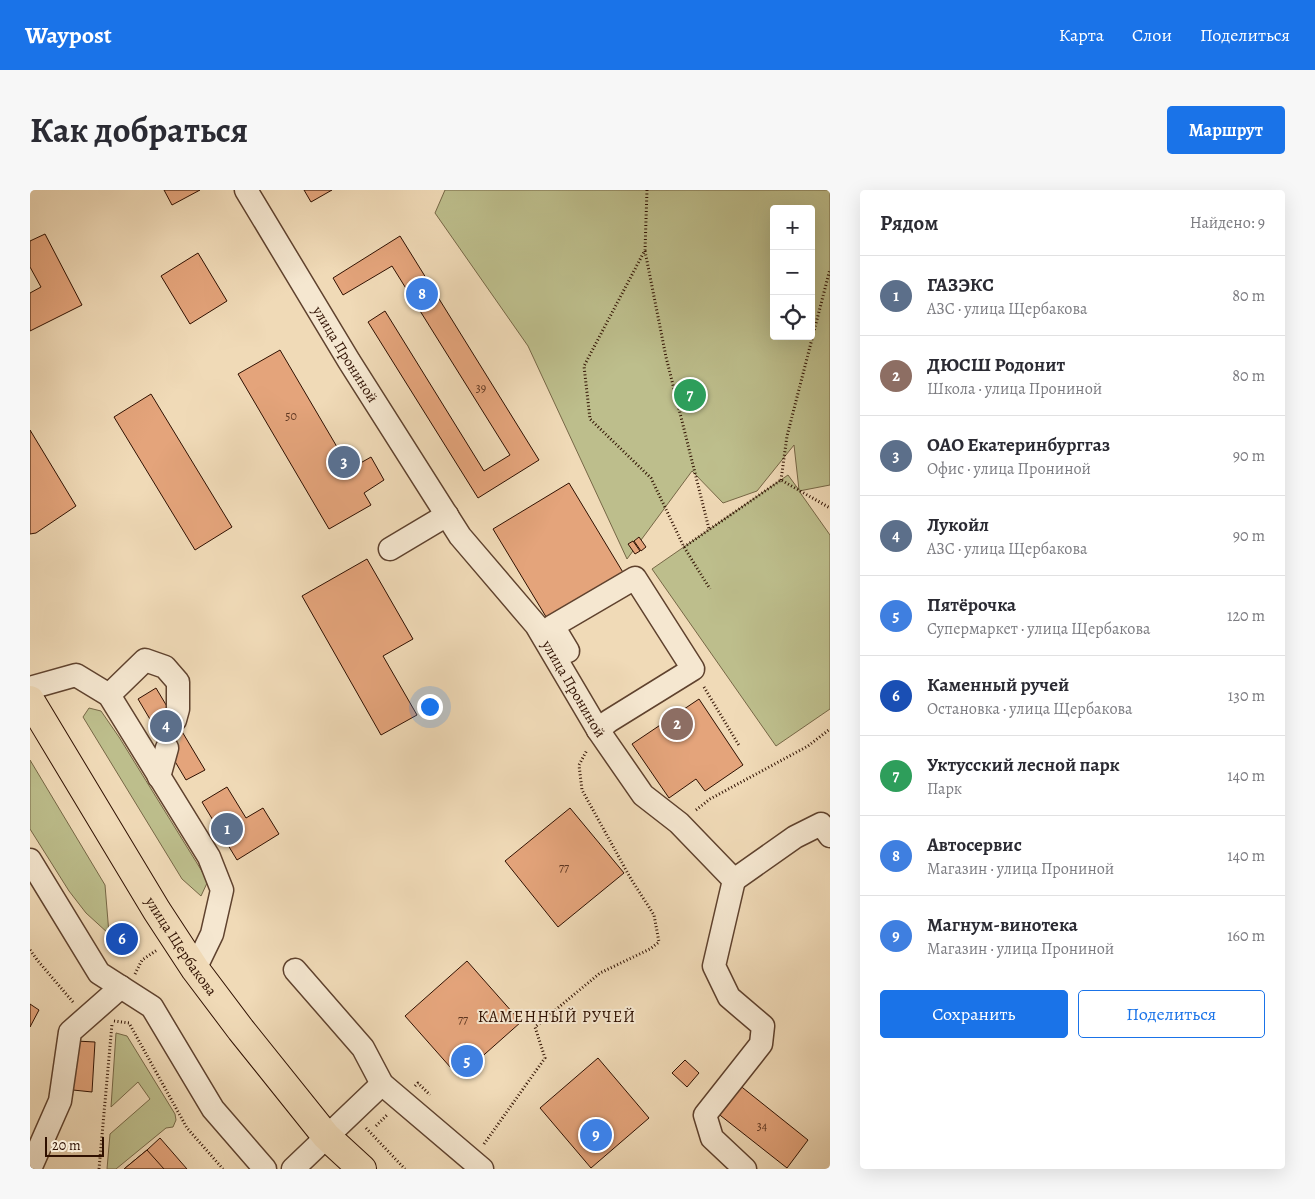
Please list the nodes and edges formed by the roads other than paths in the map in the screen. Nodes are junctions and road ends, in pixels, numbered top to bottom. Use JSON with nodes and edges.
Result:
{"nodes":[{"id":1,"x":246,"y":190,"type":"edge"},
{"id":2,"x":447,"y":515,"type":"junction"},
{"id":3,"x":390,"y":549,"type":"dead end"},
{"id":4,"x":30,"y":688,"type":"edge"},
{"id":5,"x":109,"y":694,"type":"junction"},
{"id":6,"x":30,"y":700,"type":"edge"},
{"id":7,"x":175,"y":720,"type":"tunnel mouth"},
{"id":8,"x":604,"y":725,"type":"junction"},
{"id":9,"x":167,"y":748,"type":"tunnel mouth"},
{"id":10,"x":159,"y":776,"type":"junction"},
{"id":11,"x":827,"y":826,"type":"edge"},
{"id":12,"x":30,"y":860,"type":"edge"},
{"id":13,"x":734,"y":880,"type":"junction"},
{"id":14,"x":195,"y":969,"type":"junction"},
{"id":15,"x":295,"y":970,"type":"dead end"},
{"id":16,"x":121,"y":987,"type":"junction"},
{"id":17,"x":382,"y":1084,"type":"junction"},
{"id":18,"x":326,"y":1136,"type":"junction"},
{"id":19,"x":30,"y":1169,"type":"edge"},
{"id":20,"x":265,"y":1169,"type":"edge"},
{"id":21,"x":293,"y":1169,"type":"edge"},
{"id":22,"x":362,"y":1169,"type":"edge"},
{"id":23,"x":482,"y":1169,"type":"edge"},
{"id":24,"x":745,"y":1169,"type":"edge"}],
"edges":[{"from":1,"to":2,"type":"street","name":"улица Прониной"},
{"from":2,"to":3,"type":"street"},
{"from":2,"to":8,"type":"street","name":"улица Прониной"},
{"from":4,"to":5,"type":"street"},
{"from":5,"to":7,"type":"street"},
{"from":5,"to":10,"type":"street"},
{"from":6,"to":14,"type":"main road","name":"улица Щербакова"},
{"from":8,"to":8,"type":"street"},
{"from":8,"to":13,"type":"street","name":"улица Прониной"},
{"from":9,"to":10,"type":"street"},
{"from":10,"to":14,"type":"street"},
{"from":11,"to":13,"type":"street"},
{"from":12,"to":16,"type":"street"},
{"from":13,"to":24,"type":"street"},
{"from":14,"to":18,"type":"main road","name":"улица Щербакова"},
{"from":15,"to":17,"type":"street"},
{"from":16,"to":19,"type":"street"},
{"from":16,"to":20,"type":"street"},
{"from":17,"to":18,"type":"street"},
{"from":17,"to":23,"type":"street"},
{"from":18,"to":21,"type":"street"},
{"from":18,"to":22,"type":"main road","name":"улица Щербакова"}]}
